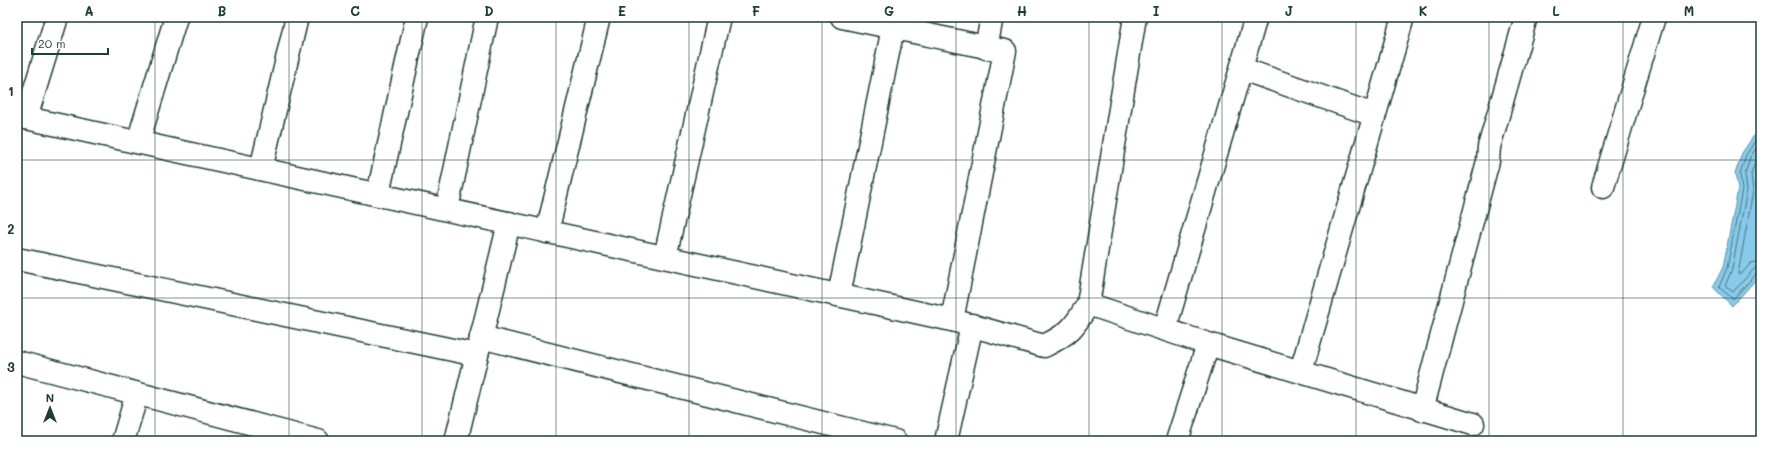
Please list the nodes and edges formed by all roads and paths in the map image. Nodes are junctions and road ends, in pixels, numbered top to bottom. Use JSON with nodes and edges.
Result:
{"nodes":[{"id":1,"x":57,"y":17,"type":"edge"},
{"id":2,"x":176,"y":17,"type":"edge"},
{"id":3,"x":297,"y":17,"type":"edge"},
{"id":4,"x":417,"y":17,"type":"edge"},
{"id":5,"x":487,"y":17,"type":"edge"},
{"id":6,"x":599,"y":17,"type":"edge"},
{"id":7,"x":719,"y":17,"type":"edge"},
{"id":8,"x":842,"y":17,"type":"edge"},
{"id":9,"x":992,"y":17,"type":"edge"},
{"id":10,"x":1135,"y":17,"type":"edge"},
{"id":11,"x":1256,"y":17,"type":"edge"},
{"id":12,"x":1403,"y":17,"type":"edge"},
{"id":13,"x":1526,"y":17,"type":"edge"},
{"id":14,"x":1654,"y":17,"type":"edge"},
{"id":15,"x":893,"y":28,"type":"junction"},
{"id":16,"x":986,"y":48,"type":"junction"},
{"id":17,"x":1242,"y":69,"type":"junction"},
{"id":18,"x":1374,"y":115,"type":"junction"},
{"id":19,"x":22,"y":117,"type":"edge"},
{"id":20,"x":138,"y":142,"type":"junction"},
{"id":21,"x":261,"y":169,"type":"junction"},
{"id":22,"x":1603,"y":187,"type":"dead end"},
{"id":23,"x":378,"y":194,"type":"junction"},
{"id":24,"x":446,"y":210,"type":"junction"},
{"id":25,"x":509,"y":223,"type":"junction"},
{"id":26,"x":547,"y":232,"type":"junction"},
{"id":27,"x":665,"y":257,"type":"junction"},
{"id":28,"x":17,"y":259,"type":"edge"},
{"id":29,"x":839,"y":295,"type":"junction"},
{"id":30,"x":1088,"y":304,"type":"junction"},
{"id":31,"x":962,"y":322,"type":"junction"},
{"id":32,"x":1165,"y":329,"type":"junction"},
{"id":33,"x":1208,"y":344,"type":"junction"},
{"id":34,"x":479,"y":346,"type":"junction"},
{"id":35,"x":17,"y":362,"type":"edge"},
{"id":36,"x":1301,"y":371,"type":"junction"},
{"id":37,"x":137,"y":394,"type":"junction"},
{"id":38,"x":1422,"y":410,"type":"junction"},
{"id":39,"x":1473,"y":424,"type":"dead end"},
{"id":40,"x":123,"y":441,"type":"edge"},
{"id":41,"x":318,"y":441,"type":"edge"},
{"id":42,"x":456,"y":441,"type":"edge"},
{"id":43,"x":895,"y":441,"type":"edge"},
{"id":44,"x":946,"y":441,"type":"edge"},
{"id":45,"x":1177,"y":441,"type":"edge"}],
"edges":[{"from":1,"to":19,"type":"street"},
{"from":2,"to":20,"type":"street"},
{"from":3,"to":21,"type":"street"},
{"from":4,"to":23,"type":"street"},
{"from":5,"to":24,"type":"street"},
{"from":6,"to":26,"type":"street"},
{"from":7,"to":27,"type":"street"},
{"from":8,"to":15,"type":"street"},
{"from":9,"to":16,"type":"street"},
{"from":10,"to":30,"type":"street"},
{"from":11,"to":17,"type":"street"},
{"from":12,"to":18,"type":"street"},
{"from":13,"to":38,"type":"street"},
{"from":14,"to":22,"type":"street"},
{"from":15,"to":16,"type":"street"},
{"from":15,"to":29,"type":"street"},
{"from":16,"to":31,"type":"street"},
{"from":17,"to":18,"type":"street"},
{"from":17,"to":32,"type":"street"},
{"from":18,"to":36,"type":"street"},
{"from":19,"to":20,"type":"street"},
{"from":20,"to":21,"type":"street"},
{"from":21,"to":23,"type":"street"},
{"from":23,"to":24,"type":"street"},
{"from":24,"to":25,"type":"street"},
{"from":25,"to":26,"type":"street"},
{"from":25,"to":34,"type":"street"},
{"from":26,"to":27,"type":"street"},
{"from":27,"to":29,"type":"street"},
{"from":28,"to":34,"type":"street"},
{"from":29,"to":31,"type":"street"},
{"from":30,"to":31,"type":"street"},
{"from":30,"to":32,"type":"street"},
{"from":31,"to":44,"type":"street"},
{"from":32,"to":33,"type":"street"},
{"from":33,"to":36,"type":"street"},
{"from":33,"to":45,"type":"street"},
{"from":34,"to":42,"type":"street"},
{"from":34,"to":43,"type":"street"},
{"from":35,"to":37,"type":"street"},
{"from":36,"to":38,"type":"street"},
{"from":37,"to":40,"type":"street"},
{"from":37,"to":41,"type":"street"},
{"from":38,"to":39,"type":"street"}]}
